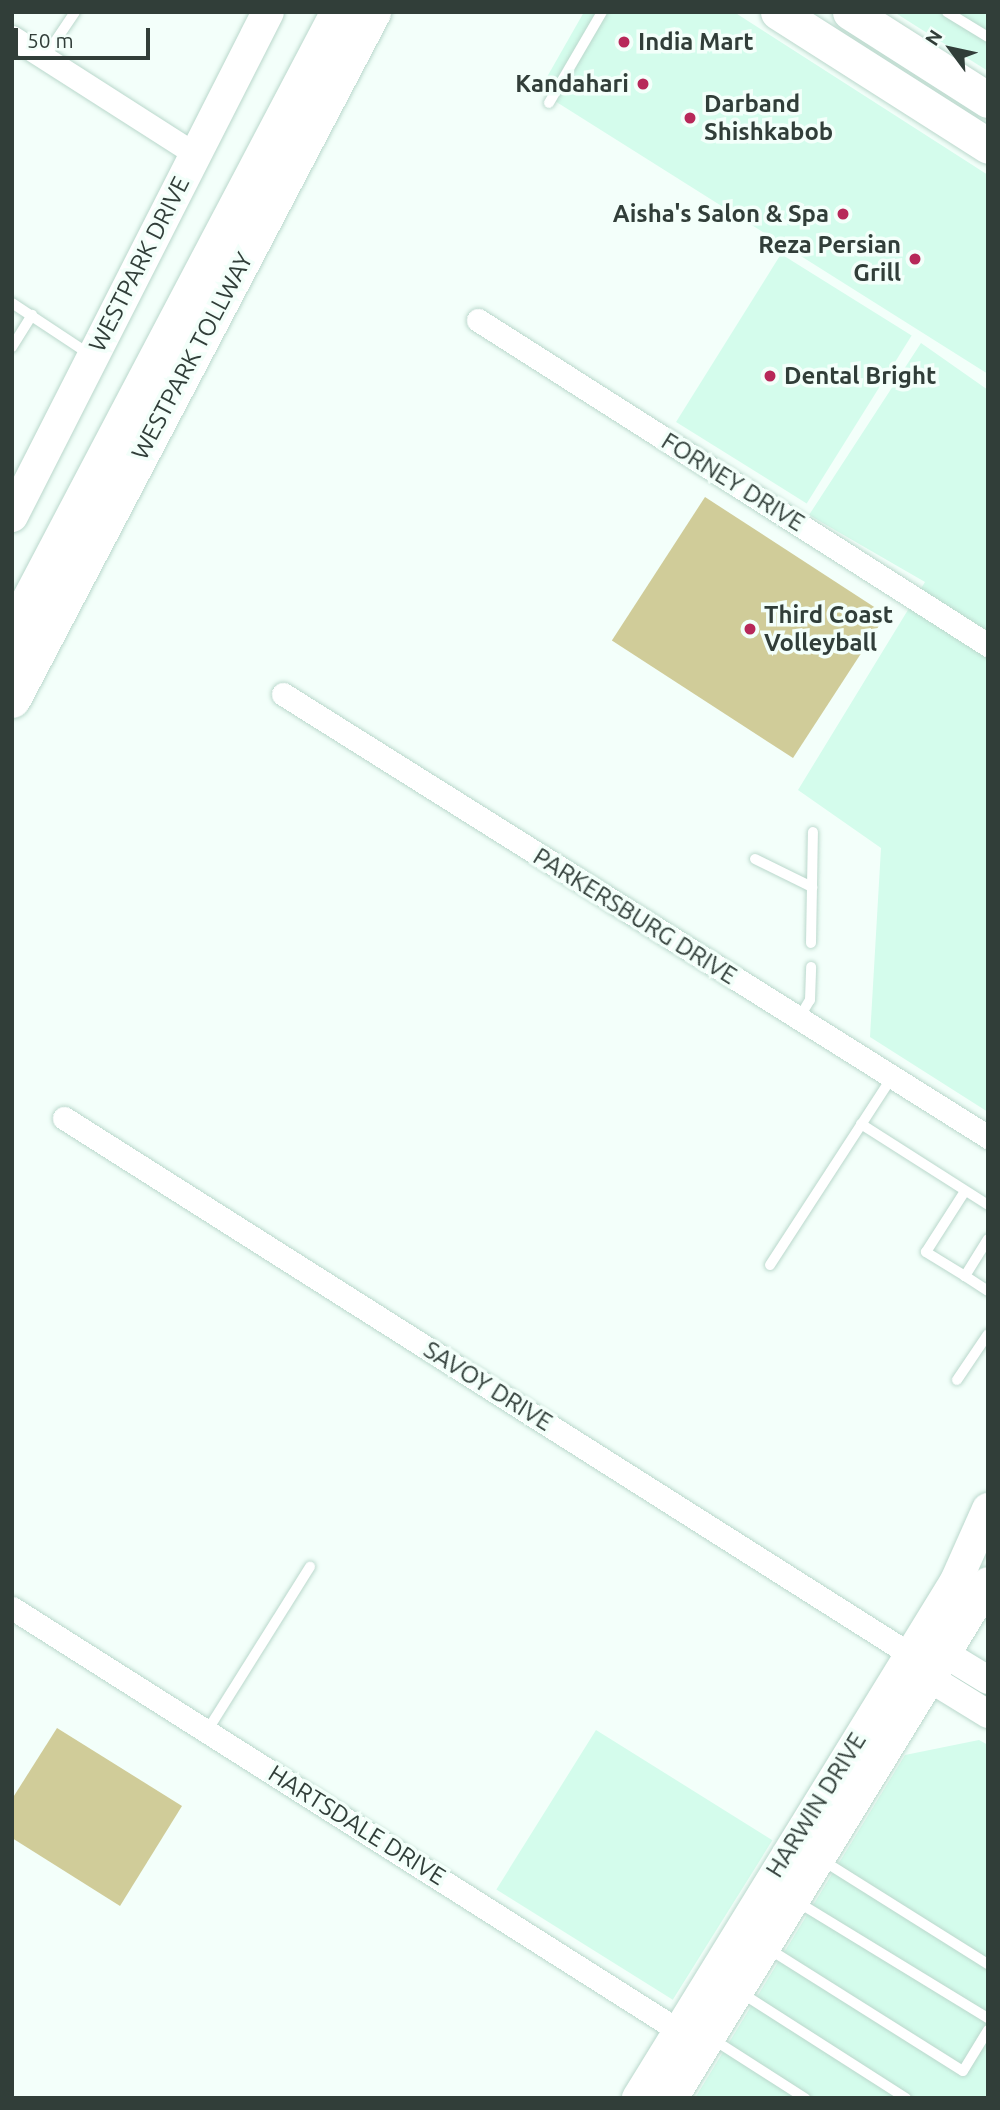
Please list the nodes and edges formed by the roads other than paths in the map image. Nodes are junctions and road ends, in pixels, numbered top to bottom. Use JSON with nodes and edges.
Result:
{"nodes":[{"id":1,"x":75,"y":12,"type":"edge"},
{"id":2,"x":268,"y":12,"type":"edge"},
{"id":3,"x":340,"y":12,"type":"edge"},
{"id":4,"x":372,"y":12,"type":"edge"},
{"id":5,"x":602,"y":12,"type":"edge"},
{"id":6,"x":850,"y":12,"type":"edge"},
{"id":7,"x":947,"y":12,"type":"edge"},
{"id":8,"x":791,"y":15,"type":"edge"},
{"id":9,"x":12,"y":37,"type":"edge"},
{"id":10,"x":988,"y":37,"type":"edge"},
{"id":11,"x":44,"y":58,"type":"junction"},
{"id":12,"x":988,"y":100,"type":"edge"},
{"id":13,"x":549,"y":103,"type":"dead end"},
{"id":14,"x":983,"y":133,"type":"edge"},
{"id":15,"x":195,"y":154,"type":"junction"},
{"id":16,"x":12,"y":303,"type":"edge"},
{"id":17,"x":32,"y":315,"type":"junction"},
{"id":18,"x":478,"y":320,"type":"dead end"},
{"id":19,"x":12,"y":347,"type":"edge"},
{"id":20,"x":92,"y":356,"type":"junction"},
{"id":21,"x":12,"y":516,"type":"edge"},
{"id":22,"x":12,"y":636,"type":"edge"},
{"id":23,"x":988,"y":645,"type":"edge"},
{"id":24,"x":283,"y":694,"type":"dead end"},
{"id":25,"x":12,"y":699,"type":"edge"},
{"id":26,"x":813,"y":831,"type":"dead end"},
{"id":27,"x":755,"y":859,"type":"dead end"},
{"id":28,"x":812,"y":887,"type":"junction"},
{"id":29,"x":811,"y":943,"type":"dead end"},
{"id":30,"x":811,"y":967,"type":"dead end"},
{"id":31,"x":799,"y":1018,"type":"junction"},
{"id":32,"x":892,"y":1077,"type":"junction"},
{"id":33,"x":64,"y":1118,"type":"dead end"},
{"id":34,"x":861,"y":1124,"type":"junction"},
{"id":35,"x":988,"y":1137,"type":"edge"},
{"id":36,"x":965,"y":1191,"type":"junction"},
{"id":37,"x":988,"y":1205,"type":"edge"},
{"id":38,"x":988,"y":1239,"type":"edge"},
{"id":39,"x":769,"y":1265,"type":"dead end"},
{"id":40,"x":965,"y":1276,"type":"junction"},
{"id":41,"x":988,"y":1291,"type":"edge"},
{"id":42,"x":988,"y":1334,"type":"edge"},
{"id":43,"x":957,"y":1380,"type":"dead end"},
{"id":44,"x":988,"y":1509,"type":"edge"},
{"id":45,"x":310,"y":1567,"type":"dead end"},
{"id":46,"x":988,"y":1583,"type":"edge"},
{"id":47,"x":12,"y":1608,"type":"edge"},
{"id":48,"x":930,"y":1663,"type":"junction"},
{"id":49,"x":988,"y":1680,"type":"edge"},
{"id":50,"x":988,"y":1714,"type":"edge"},
{"id":51,"x":207,"y":1731,"type":"junction"},
{"id":52,"x":793,"y":1841,"type":"junction"},
{"id":53,"x":819,"y":1859,"type":"junction"},
{"id":54,"x":793,"y":1899,"type":"junction"},
{"id":55,"x":763,"y":1945,"type":"junction"},
{"id":56,"x":988,"y":1964,"type":"edge"},
{"id":57,"x":735,"y":1989,"type":"junction"},
{"id":58,"x":988,"y":2018,"type":"edge"},
{"id":59,"x":988,"y":2030,"type":"edge"},
{"id":60,"x":694,"y":2036,"type":"junction"},
{"id":61,"x":638,"y":2098,"type":"edge"},
{"id":62,"x":672,"y":2098,"type":"edge"},
{"id":63,"x":805,"y":2098,"type":"edge"},
{"id":64,"x":906,"y":2098,"type":"edge"}],
"edges":[{"from":1,"to":11,"type":"lane"},
{"from":2,"to":15,"type":"main road","name":"WESTPARK DRIVE"},
{"from":3,"to":22,"type":"highway","name":"WESTPARK TOLLWAY"},
{"from":4,"to":25,"type":"highway","name":"WESTPARK TOLLWAY"},
{"from":5,"to":13,"type":"lane"},
{"from":6,"to":12,"type":"main road"},
{"from":7,"to":10,"type":"lane"},
{"from":8,"to":14,"type":"main road"},
{"from":9,"to":11,"type":"street"},
{"from":11,"to":15,"type":"street"},
{"from":15,"to":20,"type":"main road","name":"WESTPARK DRIVE"},
{"from":16,"to":17,"type":"lane"},
{"from":17,"to":19,"type":"lane"},
{"from":17,"to":20,"type":"lane"},
{"from":18,"to":23,"type":"street","name":"FORNEY DRIVE"},
{"from":20,"to":21,"type":"main road","name":"WESTPARK DRIVE"},
{"from":24,"to":31,"type":"street","name":"PARKERSBURG DRIVE"},
{"from":26,"to":28,"type":"lane"},
{"from":27,"to":28,"type":"lane"},
{"from":28,"to":29,"type":"lane"},
{"from":30,"to":31,"type":"lane"},
{"from":31,"to":32,"type":"street","name":"PARKERSBURG DRIVE"},
{"from":32,"to":34,"type":"lane"},
{"from":32,"to":35,"type":"street","name":"PARKERSBURG DRIVE"},
{"from":33,"to":48,"type":"street","name":"SAVOY DRIVE"},
{"from":34,"to":36,"type":"lane"},
{"from":34,"to":39,"type":"lane"},
{"from":36,"to":37,"type":"lane"},
{"from":36,"to":40,"type":"lane"},
{"from":38,"to":40,"type":"lane"},
{"from":40,"to":41,"type":"lane"},
{"from":42,"to":43,"type":"lane"},
{"from":44,"to":48,"type":"main road","name":"HARWIN DRIVE"},
{"from":45,"to":51,"type":"lane"},
{"from":46,"to":48,"type":"main road","name":"HARWIN DRIVE"},
{"from":47,"to":51,"type":"street","name":"HARTSDALE DRIVE"},
{"from":48,"to":49,"type":"street","name":"SAVOY DRIVE"},
{"from":48,"to":50,"type":"street","name":"SAVOY DRIVE"},
{"from":48,"to":52,"type":"main road","name":"HARWIN DRIVE"},
{"from":48,"to":53,"type":"main road","name":"HARWIN DRIVE"},
{"from":51,"to":60,"type":"street","name":"HARTSDALE DRIVE"},
{"from":52,"to":53,"type":"main road"},
{"from":52,"to":60,"type":"main road","name":"HARWIN DRIVE"},
{"from":53,"to":54,"type":"main road","name":"HARWIN DRIVE"},
{"from":53,"to":56,"type":"lane"},
{"from":54,"to":55,"type":"main road","name":"HARWIN DRIVE"},
{"from":54,"to":58,"type":"lane"},
{"from":55,"to":57,"type":"main road","name":"HARWIN DRIVE"},
{"from":55,"to":59,"type":"lane"},
{"from":57,"to":60,"type":"main road","name":"HARWIN DRIVE"},
{"from":57,"to":64,"type":"lane"},
{"from":60,"to":61,"type":"main road","name":"HARWIN DRIVE"},
{"from":60,"to":62,"type":"main road","name":"HARWIN DRIVE"},
{"from":60,"to":63,"type":"lane"}]}
